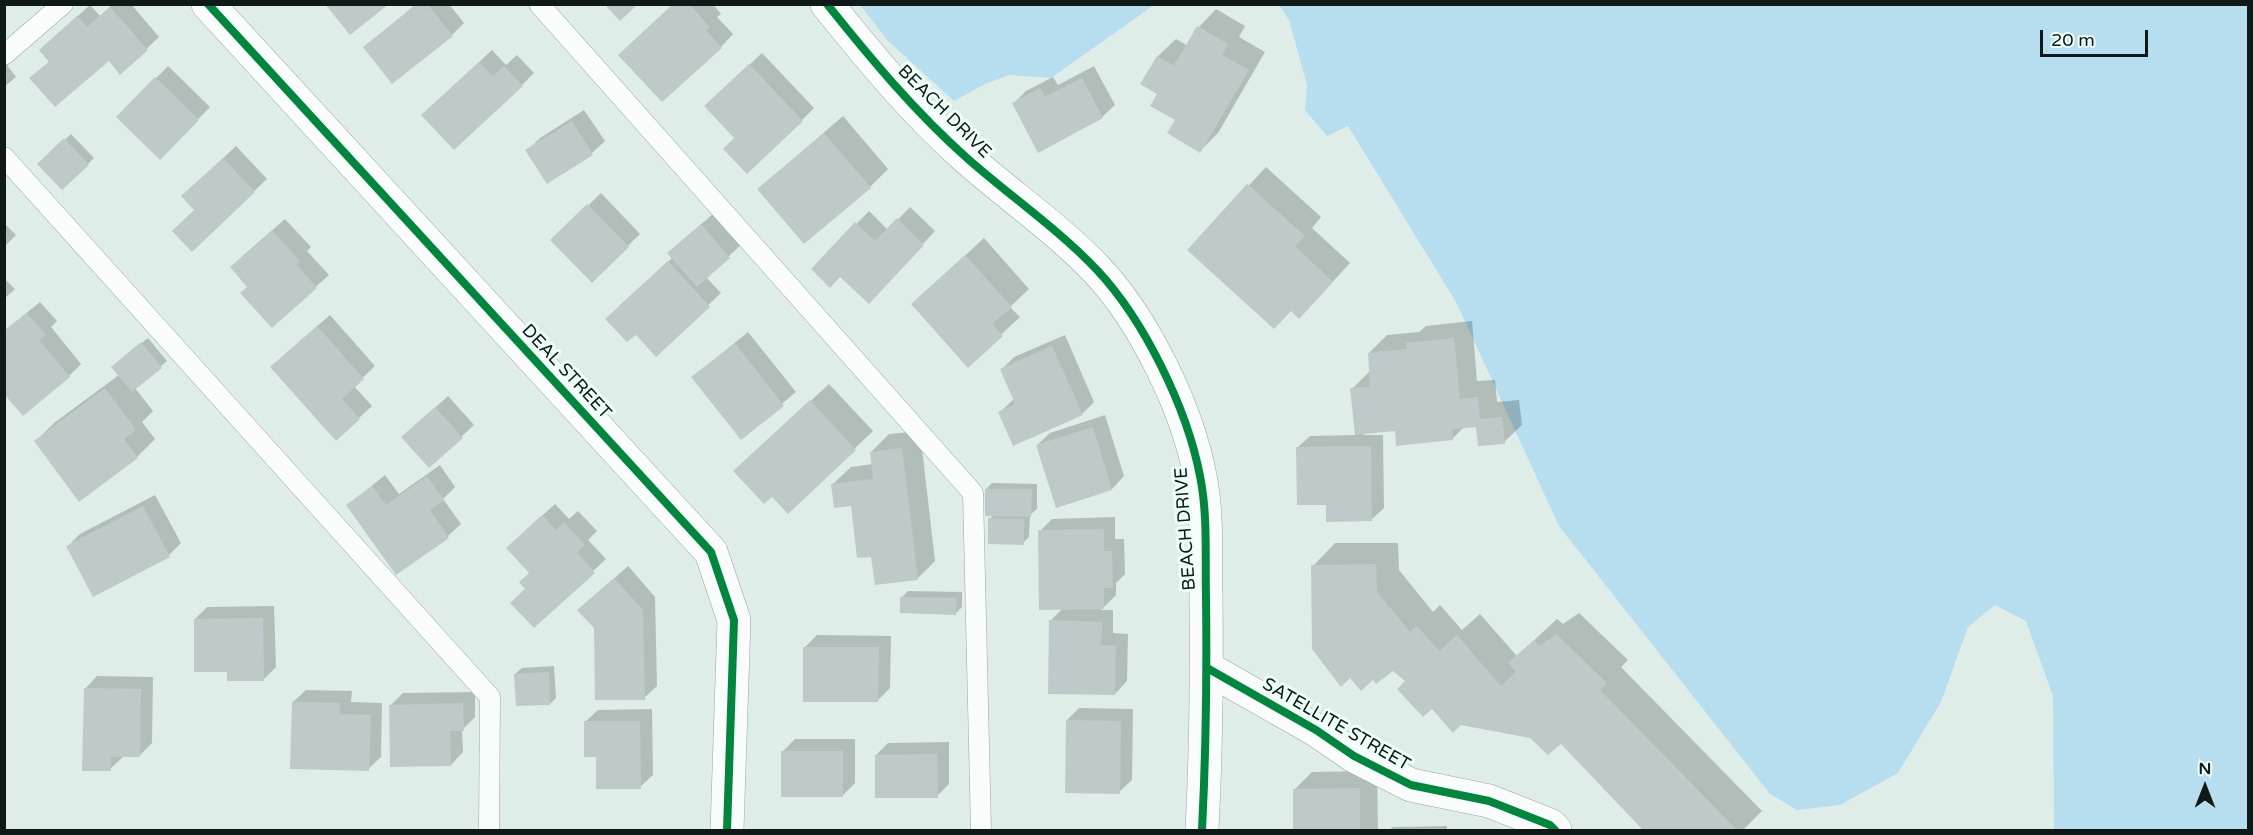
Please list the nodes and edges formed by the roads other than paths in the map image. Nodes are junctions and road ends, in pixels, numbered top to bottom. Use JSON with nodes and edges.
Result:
{"nodes":[{"id":1,"x":63,"y":4,"type":"edge"},
{"id":2,"x":208,"y":4,"type":"edge"},
{"id":3,"x":539,"y":4,"type":"edge"},
{"id":4,"x":827,"y":4,"type":"edge"},
{"id":5,"x":4,"y":55,"type":"edge"},
{"id":6,"x":4,"y":158,"type":"edge"},
{"id":7,"x":1207,"y":668,"type":"junction"},
{"id":8,"x":489,"y":831,"type":"edge"},
{"id":9,"x":727,"y":831,"type":"edge"},
{"id":10,"x":981,"y":831,"type":"edge"},
{"id":11,"x":1202,"y":831,"type":"edge"},
{"id":12,"x":1555,"y":831,"type":"edge"}],
"edges":[{"from":1,"to":5,"type":"lane"},
{"from":2,"to":9,"type":"street","name":"DEAL STREET"},
{"from":3,"to":10,"type":"lane"},
{"from":4,"to":7,"type":"street","name":"BEACH DRIVE"},
{"from":6,"to":8,"type":"lane"},
{"from":7,"to":11,"type":"street","name":"BEACH DRIVE"},
{"from":7,"to":12,"type":"street","name":"SATELLITE STREET"}]}
